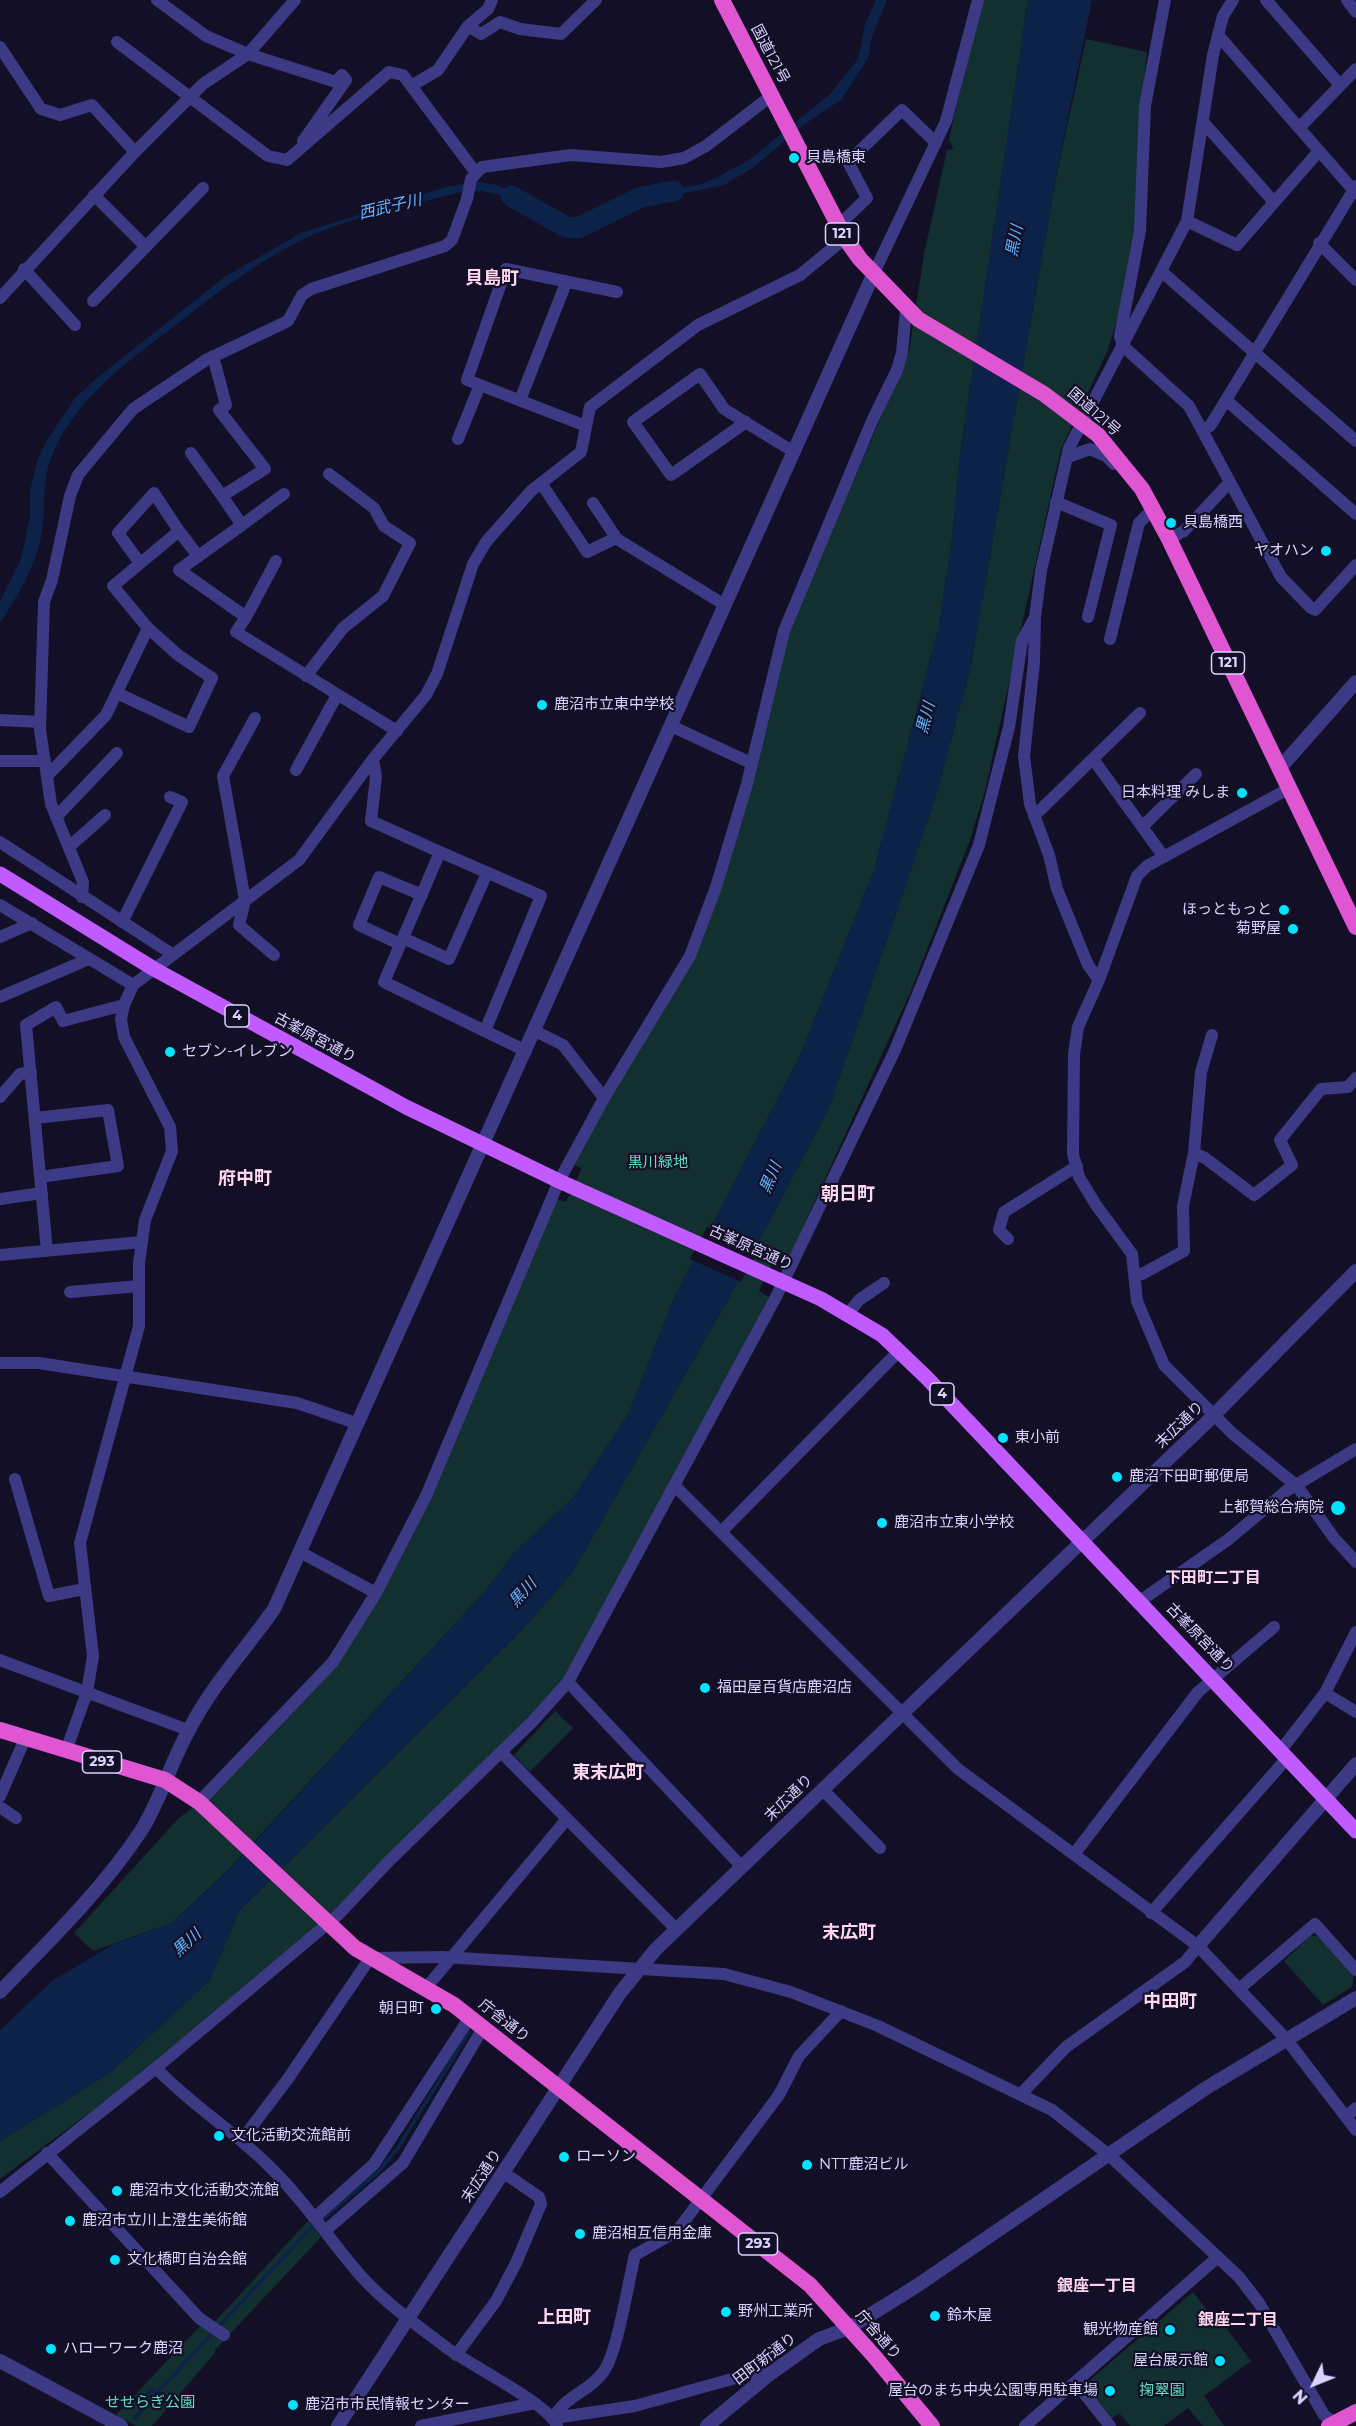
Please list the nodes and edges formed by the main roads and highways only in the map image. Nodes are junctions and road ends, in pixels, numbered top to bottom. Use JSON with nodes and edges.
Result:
{"nodes":[{"id":1,"x":722,"y":0,"type":"edge"},
{"id":2,"x":0,"y":874,"type":"edge"},
{"id":3,"x":1350,"y":900,"type":"edge"},
{"id":4,"x":1356,"y":927,"type":"edge"},
{"id":5,"x":0,"y":1730,"type":"edge"},
{"id":6,"x":1356,"y":1831,"type":"edge"},
{"id":7,"x":1356,"y":2412,"type":"edge"},
{"id":8,"x":1334,"y":2425,"type":"edge"},
{"id":9,"x":932,"y":2426,"type":"edge"}],
"edges":[{"from":1,"to":3,"type":"highway","name":"国道121号","number":"121"},
{"from":2,"to":6,"type":"main road","name":"古峯原宮通り","number":"4"},
{"from":3,"to":4,"type":"highway","name":"国道121号","number":"121"},
{"from":5,"to":9,"type":"highway","name":"庁舎通り","number":"293"},
{"from":7,"to":8,"type":"highway"}]}
